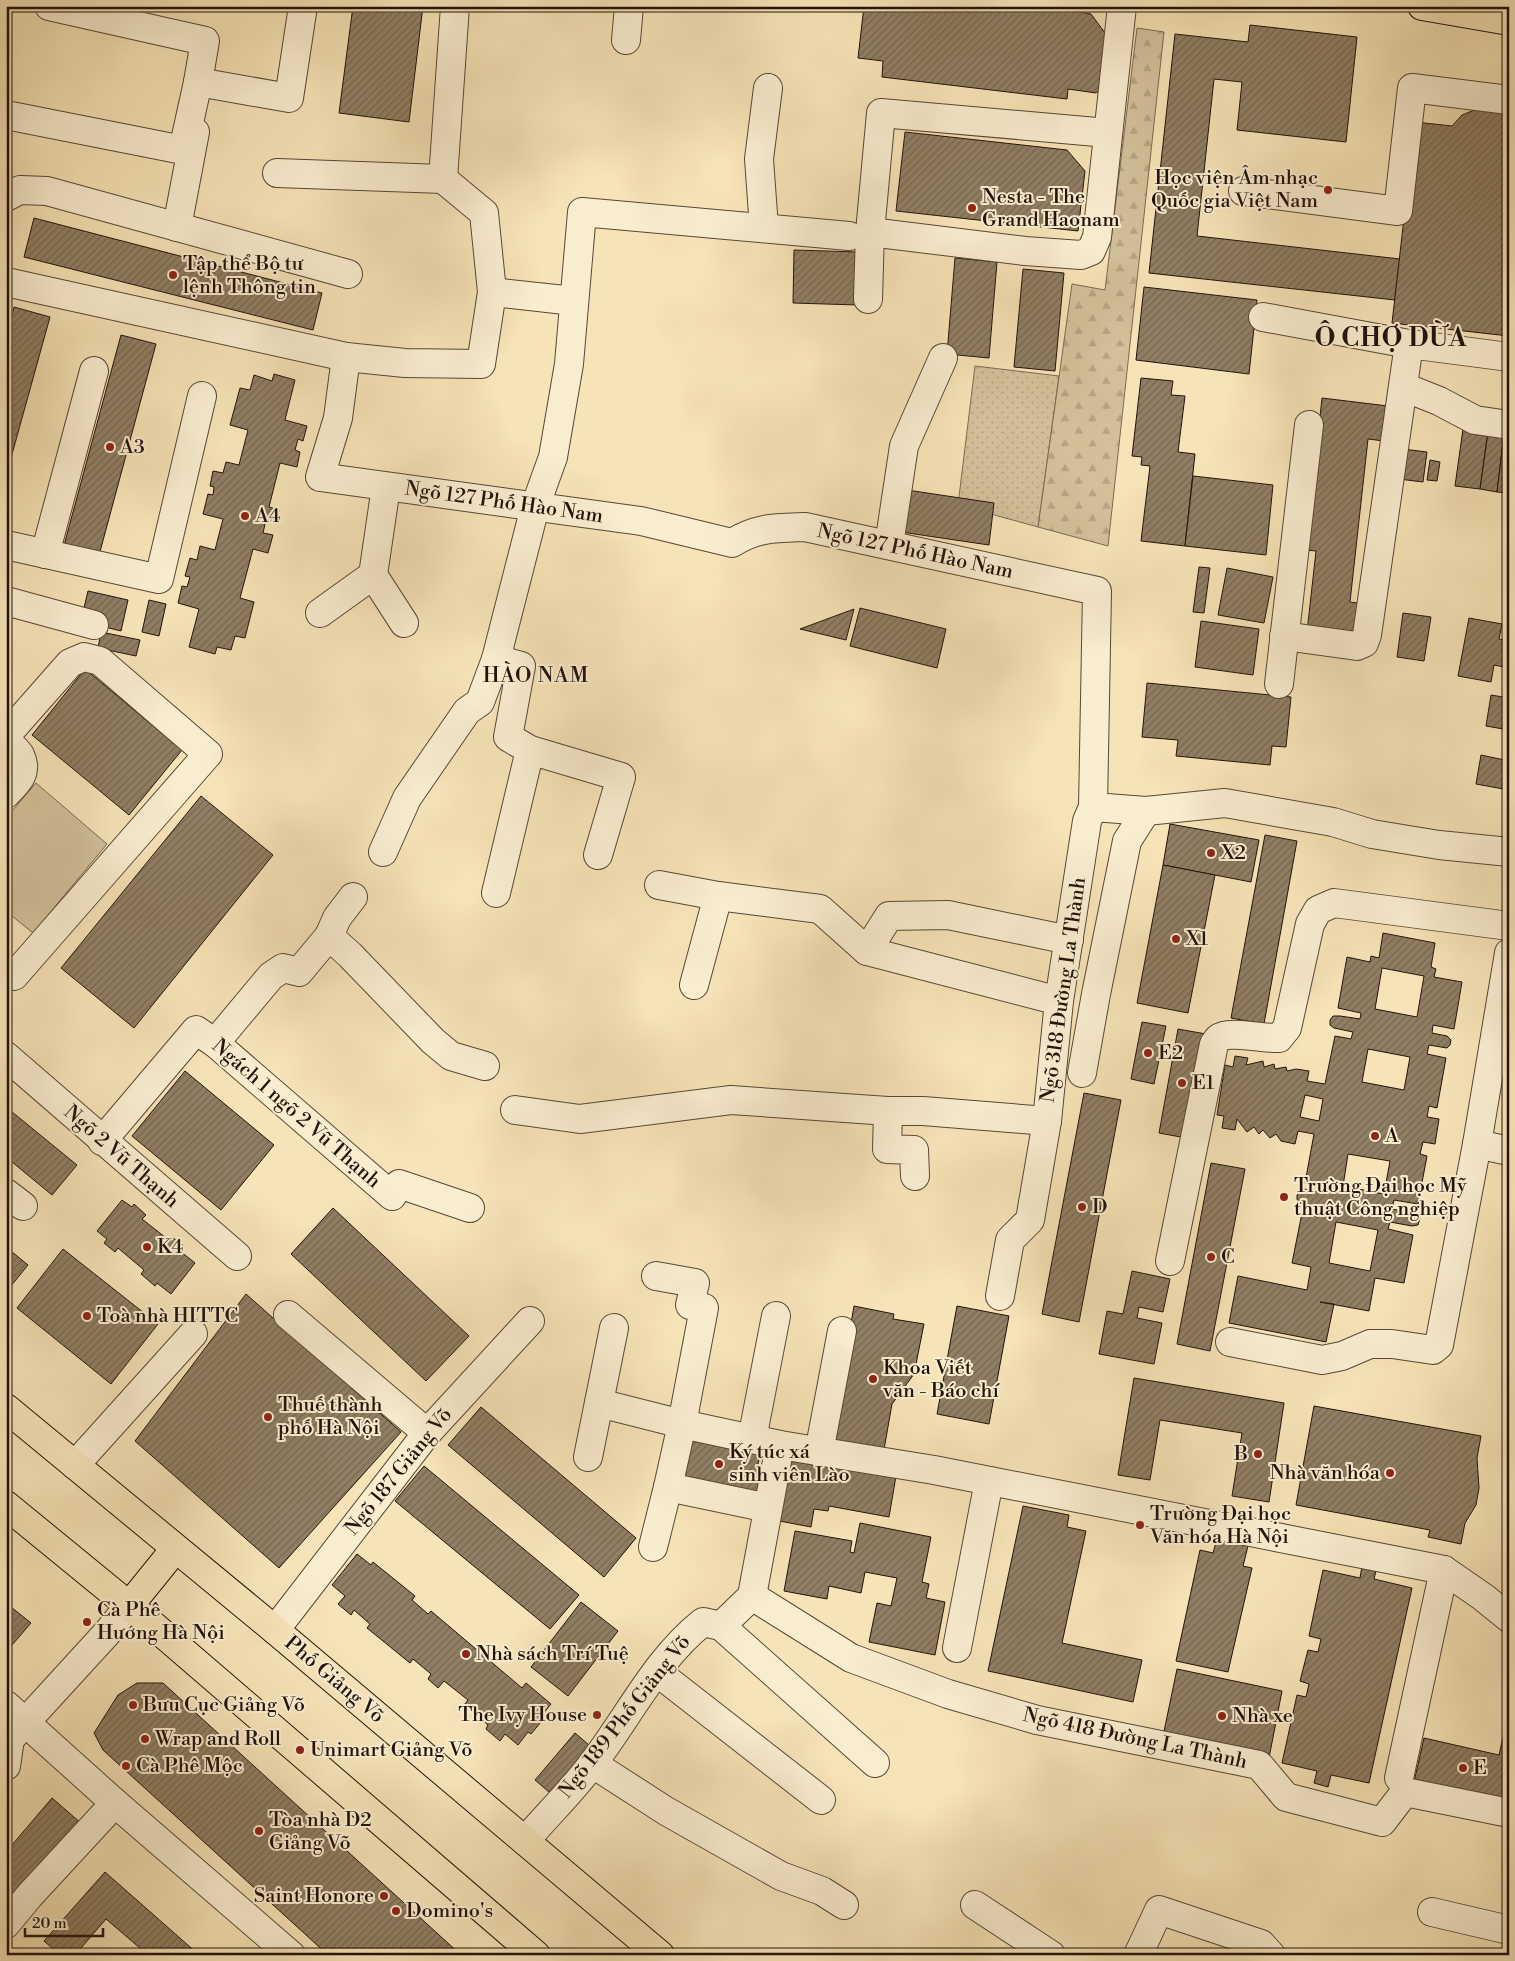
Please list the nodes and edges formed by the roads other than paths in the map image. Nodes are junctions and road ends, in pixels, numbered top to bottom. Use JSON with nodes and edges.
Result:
{"nodes":[{"id":1,"x":49,"y":6,"type":"edge"},
{"id":2,"x":303,"y":6,"type":"edge"},
{"id":3,"x":456,"y":6,"type":"edge"},
{"id":4,"x":629,"y":6,"type":"edge"},
{"id":5,"x":1122,"y":6,"type":"edge"},
{"id":6,"x":1422,"y":6,"type":"edge"},
{"id":7,"x":1509,"y":21,"type":"edge"},
{"id":8,"x":626,"y":40,"type":"dead end"},
{"id":9,"x":202,"y":83,"type":"junction"},
{"id":10,"x":768,"y":88,"type":"dead end"},
{"id":11,"x":1509,"y":100,"type":"edge"},
{"id":12,"x":6,"y":115,"type":"edge"},
{"id":13,"x":1108,"y":132,"type":"junction"},
{"id":14,"x":277,"y":173,"type":"dead end"},
{"id":15,"x":443,"y":179,"type":"junction"},
{"id":16,"x":1242,"y":191,"type":"dead end"},
{"id":17,"x":6,"y":197,"type":"edge"},
{"id":18,"x":177,"y":226,"type":"junction"},
{"id":19,"x":764,"y":228,"type":"junction"},
{"id":20,"x":860,"y":234,"type":"junction"},
{"id":21,"x":348,"y":274,"type":"dead end"},
{"id":22,"x":6,"y":282,"type":"edge"},
{"id":23,"x":492,"y":292,"type":"junction"},
{"id":24,"x":868,"y":299,"type":"dead end"},
{"id":25,"x":574,"y":301,"type":"junction"},
{"id":26,"x":1263,"y":317,"type":"dead end"},
{"id":27,"x":1409,"y":344,"type":"junction"},
{"id":28,"x":346,"y":357,"type":"junction"},
{"id":29,"x":1509,"y":357,"type":"edge"},
{"id":30,"x":943,"y":358,"type":"dead end"},
{"id":31,"x":94,"y":371,"type":"dead end"},
{"id":32,"x":1404,"y":387,"type":"junction"},
{"id":33,"x":202,"y":396,"type":"dead end"},
{"id":34,"x":1309,"y":424,"type":"dead end"},
{"id":35,"x":1509,"y":425,"type":"edge"},
{"id":36,"x":386,"y":487,"type":"junction"},
{"id":37,"x":535,"y":507,"type":"junction"},
{"id":38,"x":6,"y":545,"type":"edge"},
{"id":39,"x":889,"y":545,"type":"junction"},
{"id":40,"x":46,"y":554,"type":"junction"},
{"id":41,"x":373,"y":576,"type":"junction"},
{"id":42,"x":6,"y":601,"type":"edge"},
{"id":43,"x":320,"y":613,"type":"dead end"},
{"id":44,"x":404,"y":623,"type":"dead end"},
{"id":45,"x":94,"y":625,"type":"dead end"},
{"id":46,"x":1284,"y":636,"type":"junction"},
{"id":47,"x":496,"y":659,"type":"junction"},
{"id":48,"x":1279,"y":684,"type":"dead end"},
{"id":49,"x":530,"y":750,"type":"junction"},
{"id":50,"x":6,"y":794,"type":"edge"},
{"id":51,"x":1094,"y":807,"type":"junction"},
{"id":52,"x":1146,"y":811,"type":"junction"},
{"id":53,"x":383,"y":852,"type":"dead end"},
{"id":54,"x":1509,"y":852,"type":"edge"},
{"id":55,"x":598,"y":854,"type":"dead end"},
{"id":56,"x":659,"y":885,"type":"dead end"},
{"id":57,"x":496,"y":893,"type":"dead end"},
{"id":58,"x":718,"y":896,"type":"junction"},
{"id":59,"x":354,"y":897,"type":"dead end"},
{"id":60,"x":1509,"y":926,"type":"edge"},
{"id":61,"x":329,"y":936,"type":"junction"},
{"id":62,"x":1069,"y":940,"type":"junction"},
{"id":63,"x":867,"y":951,"type":"junction"},
{"id":64,"x":1509,"y":953,"type":"edge"},
{"id":65,"x":6,"y":969,"type":"edge"},
{"id":66,"x":694,"y":986,"type":"dead end"},
{"id":67,"x":1059,"y":1001,"type":"junction"},
{"id":68,"x":215,"y":1043,"type":"junction"},
{"id":69,"x":6,"y":1056,"type":"edge"},
{"id":70,"x":485,"y":1066,"type":"dead end"},
{"id":71,"x":1082,"y":1073,"type":"dead end"},
{"id":72,"x":515,"y":1110,"type":"dead end"},
{"id":73,"x":888,"y":1112,"type":"junction"},
{"id":74,"x":1047,"y":1121,"type":"junction"},
{"id":75,"x":102,"y":1141,"type":"junction"},
{"id":76,"x":1477,"y":1144,"type":"junction"},
{"id":77,"x":1509,"y":1150,"type":"edge"},
{"id":78,"x":915,"y":1176,"type":"dead end"},
{"id":79,"x":470,"y":1208,"type":"dead end"},
{"id":80,"x":237,"y":1256,"type":"dead end"},
{"id":81,"x":1170,"y":1261,"type":"dead end"},
{"id":82,"x":656,"y":1276,"type":"dead end"},
{"id":83,"x":1000,"y":1296,"type":"dead end"},
{"id":84,"x":288,"y":1315,"type":"dead end"},
{"id":85,"x":776,"y":1316,"type":"dead end"},
{"id":86,"x":530,"y":1321,"type":"dead end"},
{"id":87,"x":614,"y":1328,"type":"dead end"},
{"id":88,"x":842,"y":1332,"type":"dead end"},
{"id":89,"x":194,"y":1334,"type":"dead end"},
{"id":90,"x":1230,"y":1342,"type":"dead end"},
{"id":91,"x":600,"y":1403,"type":"junction"},
{"id":92,"x":6,"y":1408,"type":"edge"},
{"id":93,"x":682,"y":1424,"type":"junction"},
{"id":94,"x":427,"y":1433,"type":"junction"},
{"id":95,"x":752,"y":1439,"type":"junction"},
{"id":96,"x":780,"y":1445,"type":"junction"},
{"id":97,"x":826,"y":1453,"type":"junction"},
{"id":98,"x":588,"y":1457,"type":"dead end"},
{"id":99,"x":75,"y":1465,"type":"junction"},
{"id":100,"x":989,"y":1481,"type":"junction"},
{"id":101,"x":668,"y":1488,"type":"junction"},
{"id":102,"x":6,"y":1504,"type":"edge"},
{"id":103,"x":768,"y":1508,"type":"junction"},
{"id":104,"x":653,"y":1547,"type":"dead end"},
{"id":105,"x":175,"y":1549,"type":"junction"},
{"id":106,"x":1444,"y":1570,"type":"junction"},
{"id":107,"x":752,"y":1596,"type":"junction"},
{"id":108,"x":129,"y":1606,"type":"junction"},
{"id":109,"x":1509,"y":1618,"type":"edge"},
{"id":110,"x":721,"y":1626,"type":"junction"},
{"id":111,"x":275,"y":1630,"type":"junction"},
{"id":112,"x":957,"y":1648,"type":"dead end"},
{"id":113,"x":657,"y":1672,"type":"junction"},
{"id":114,"x":12,"y":1727,"type":"edge"},
{"id":115,"x":875,"y":1763,"type":"dead end"},
{"id":116,"x":592,"y":1764,"type":"junction"},
{"id":117,"x":6,"y":1766,"type":"edge"},
{"id":118,"x":1399,"y":1778,"type":"dead end"},
{"id":119,"x":821,"y":1800,"type":"dead end"},
{"id":120,"x":115,"y":1802,"type":"junction"},
{"id":121,"x":1509,"y":1813,"type":"edge"},
{"id":122,"x":525,"y":1841,"type":"junction"},
{"id":123,"x":844,"y":1905,"type":"dead end"},
{"id":124,"x":976,"y":1905,"type":"dead end"},
{"id":125,"x":1432,"y":1912,"type":"dead end"},
{"id":126,"x":6,"y":1924,"type":"edge"},
{"id":127,"x":1509,"y":1930,"type":"edge"},
{"id":128,"x":291,"y":1955,"type":"edge"},
{"id":129,"x":536,"y":1955,"type":"edge"},
{"id":130,"x":660,"y":1955,"type":"edge"},
{"id":131,"x":1051,"y":1955,"type":"edge"},
{"id":132,"x":1138,"y":1955,"type":"edge"},
{"id":133,"x":1271,"y":1955,"type":"edge"}],
"edges":[{"from":1,"to":9,"type":"street"},
{"from":2,"to":9,"type":"street"},
{"from":3,"to":15,"type":"street"},
{"from":4,"to":8,"type":"street"},
{"from":5,"to":13,"type":"street"},
{"from":6,"to":7,"type":"main road"},
{"from":9,"to":12,"type":"street"},
{"from":9,"to":18,"type":"street"},
{"from":10,"to":19,"type":"street"},
{"from":11,"to":16,"type":"street"},
{"from":13,"to":20,"type":"street"},
{"from":13,"to":20,"type":"street"},
{"from":14,"to":15,"type":"street"},
{"from":15,"to":23,"type":"street"},
{"from":17,"to":18,"type":"street"},
{"from":18,"to":21,"type":"street"},
{"from":19,"to":20,"type":"street"},
{"from":19,"to":25,"type":"street"},
{"from":20,"to":24,"type":"street"},
{"from":22,"to":28,"type":"street"},
{"from":23,"to":25,"type":"street"},
{"from":23,"to":28,"type":"street"},
{"from":25,"to":37,"type":"street"},
{"from":26,"to":27,"type":"street"},
{"from":27,"to":29,"type":"street"},
{"from":27,"to":32,"type":"street"},
{"from":28,"to":36,"type":"street","name":"Ngõ 127 Phố Hào Nam"},
{"from":30,"to":39,"type":"street"},
{"from":31,"to":40,"type":"street"},
{"from":32,"to":35,"type":"street"},
{"from":32,"to":46,"type":"street"},
{"from":33,"to":40,"type":"street"},
{"from":34,"to":46,"type":"street"},
{"from":36,"to":37,"type":"street","name":"Ngõ 127 Phố Hào Nam"},
{"from":36,"to":41,"type":"street"},
{"from":37,"to":39,"type":"street","name":"Ngõ 127 Phố Hào Nam"},
{"from":37,"to":47,"type":"street"},
{"from":38,"to":40,"type":"street"},
{"from":39,"to":51,"type":"street","name":"Ngõ 127 Phố Hào Nam"},
{"from":41,"to":43,"type":"street"},
{"from":41,"to":44,"type":"street"},
{"from":42,"to":45,"type":"street"},
{"from":46,"to":48,"type":"street"},
{"from":47,"to":49,"type":"street"},
{"from":47,"to":53,"type":"street"},
{"from":49,"to":55,"type":"street"},
{"from":49,"to":57,"type":"street"},
{"from":50,"to":65,"type":"street"},
{"from":51,"to":52,"type":"street"},
{"from":51,"to":62,"type":"street","name":"Ngõ 318 Đường La Thành"},
{"from":52,"to":54,"type":"street"},
{"from":52,"to":71,"type":"street"},
{"from":56,"to":58,"type":"street"},
{"from":58,"to":63,"type":"street"},
{"from":58,"to":66,"type":"street"},
{"from":59,"to":61,"type":"street"},
{"from":60,"to":81,"type":"street"},
{"from":61,"to":68,"type":"street"},
{"from":61,"to":70,"type":"street"},
{"from":62,"to":63,"type":"street"},
{"from":62,"to":67,"type":"street","name":"Ngõ 318 Đường La Thành"},
{"from":63,"to":67,"type":"street"},
{"from":64,"to":76,"type":"street"},
{"from":67,"to":74,"type":"street","name":"Ngõ 318 Đường La Thành"},
{"from":68,"to":75,"type":"street","name":"Ngách 1 ngõ 2 Vũ Thạnh"},
{"from":68,"to":79,"type":"street","name":"Ngách 1 ngõ 2 Vũ Thạnh"},
{"from":69,"to":75,"type":"street","name":"Ngõ 2 Vũ Thạnh"},
{"from":72,"to":73,"type":"street","name":"Ngõ 318 Đường La Thành"},
{"from":73,"to":74,"type":"street","name":"Ngõ 318 Đường La Thành"},
{"from":73,"to":78,"type":"street"},
{"from":74,"to":83,"type":"street"},
{"from":75,"to":80,"type":"street","name":"Ngõ 2 Vũ Thạnh"},
{"from":76,"to":77,"type":"street"},
{"from":76,"to":90,"type":"street"},
{"from":82,"to":93,"type":"street"},
{"from":84,"to":94,"type":"street"},
{"from":85,"to":95,"type":"street"},
{"from":86,"to":94,"type":"street","name":"Ngõ 187 Giảng Võ"},
{"from":87,"to":91,"type":"street"},
{"from":88,"to":97,"type":"street"},
{"from":89,"to":99,"type":"street"},
{"from":91,"to":93,"type":"street"},
{"from":91,"to":98,"type":"street"},
{"from":92,"to":99,"type":"main road","name":"Phố Giảng Võ"},
{"from":93,"to":95,"type":"street"},
{"from":93,"to":101,"type":"street"},
{"from":94,"to":111,"type":"street","name":"Ngõ 187 Giảng Võ"},
{"from":95,"to":96,"type":"street"},
{"from":96,"to":97,"type":"street"},
{"from":96,"to":103,"type":"street"},
{"from":97,"to":100,"type":"street"},
{"from":99,"to":105,"type":"main road","name":"Phố Giảng Võ"},
{"from":100,"to":106,"type":"street"},
{"from":100,"to":112,"type":"street"},
{"from":101,"to":103,"type":"street"},
{"from":101,"to":104,"type":"street"},
{"from":102,"to":108,"type":"main road"},
{"from":103,"to":107,"type":"street"},
{"from":105,"to":108,"type":"main road"},
{"from":105,"to":111,"type":"main road","name":"Phố Giảng Võ"},
{"from":106,"to":109,"type":"street"},
{"from":106,"to":118,"type":"street"},
{"from":107,"to":110,"type":"street"},
{"from":107,"to":121,"type":"street","name":"Ngõ 418 Đường La Thành"},
{"from":108,"to":114,"type":"street"},
{"from":108,"to":129,"type":"main road"},
{"from":110,"to":113,"type":"street","name":"Ngõ 189 Phố Giảng Võ"},
{"from":110,"to":115,"type":"street"},
{"from":111,"to":122,"type":"main road","name":"Phố Giảng Võ"},
{"from":113,"to":116,"type":"street","name":"Ngõ 189 Phố Giảng Võ"},
{"from":113,"to":119,"type":"street"},
{"from":114,"to":117,"type":"street"},
{"from":114,"to":120,"type":"street"},
{"from":116,"to":122,"type":"street","name":"Ngõ 189 Phố Giảng Võ"},
{"from":116,"to":123,"type":"street"},
{"from":120,"to":126,"type":"street"},
{"from":120,"to":128,"type":"street"},
{"from":122,"to":130,"type":"main road","name":"Phố Giảng Võ"},
{"from":124,"to":131,"type":"street"},
{"from":125,"to":127,"type":"street"},
{"from":132,"to":133,"type":"street"}]}
